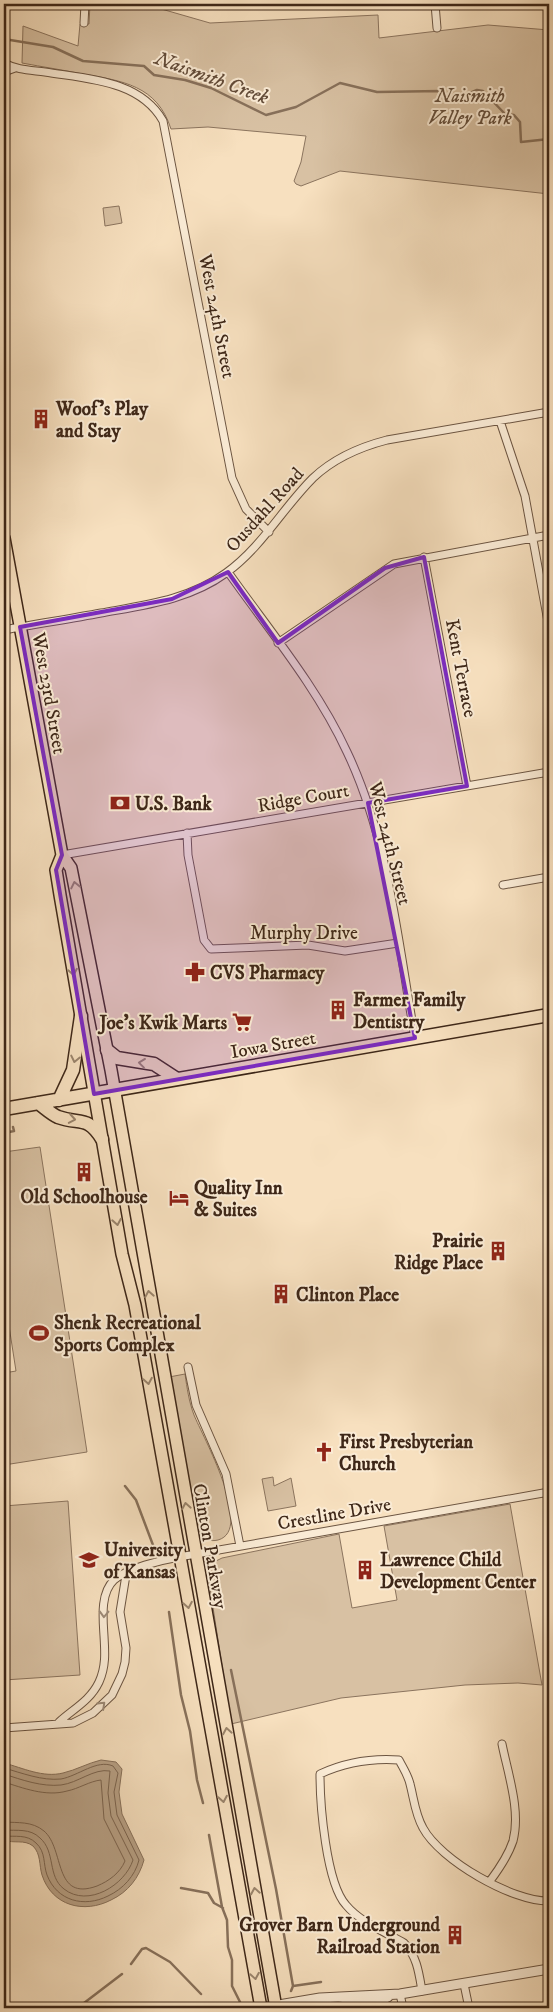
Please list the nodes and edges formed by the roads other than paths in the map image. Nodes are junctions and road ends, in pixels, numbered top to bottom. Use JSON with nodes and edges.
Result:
{"nodes":[{"id":1,"x":85,"y":4,"type":"edge"},
{"id":2,"x":435,"y":4,"type":"edge"},
{"id":3,"x":84,"y":23,"type":"dead end"},
{"id":4,"x":437,"y":28,"type":"dead end"},
{"id":5,"x":4,"y":63,"type":"edge"},
{"id":6,"x":15,"y":68,"type":"junction"},
{"id":7,"x":4,"y":72,"type":"edge"},
{"id":8,"x":549,"y":412,"type":"edge"},
{"id":9,"x":500,"y":420,"type":"junction"},
{"id":10,"x":269,"y":532,"type":"junction"},
{"id":11,"x":549,"y":535,"type":"edge"},
{"id":12,"x":4,"y":538,"type":"edge"},
{"id":13,"x":532,"y":538,"type":"junction"},
{"id":14,"x":424,"y":556,"type":"junction"},
{"id":15,"x":228,"y":572,"type":"junction"},
{"id":16,"x":20,"y":627,"type":"junction"},
{"id":17,"x":549,"y":627,"type":"edge"},
{"id":18,"x":4,"y":630,"type":"edge"},
{"id":19,"x":278,"y":643,"type":"junction"},
{"id":20,"x":549,"y":772,"type":"edge"},
{"id":21,"x":467,"y":786,"type":"junction"},
{"id":22,"x":367,"y":802,"type":"junction"},
{"id":23,"x":187,"y":833,"type":"junction"},
{"id":24,"x":62,"y":855,"type":"junction"},
{"id":25,"x":549,"y":877,"type":"edge"},
{"id":26,"x":503,"y":885,"type":"dead end"},
{"id":27,"x":398,"y":942,"type":"junction"},
{"id":28,"x":549,"y":1015,"type":"edge"},
{"id":29,"x":81,"y":1016,"type":"junction"},
{"id":30,"x":415,"y":1038,"type":"junction"},
{"id":31,"x":107,"y":1050,"type":"junction"},
{"id":32,"x":177,"y":1079,"type":"junction"},
{"id":33,"x":114,"y":1090,"type":"junction"},
{"id":34,"x":94,"y":1094,"type":"junction"},
{"id":35,"x":59,"y":1100,"type":"junction"},
{"id":36,"x":38,"y":1103,"type":"junction"},
{"id":37,"x":4,"y":1109,"type":"edge"},
{"id":38,"x":102,"y":1139,"type":"junction"},
{"id":39,"x":188,"y":1367,"type":"dead end"},
{"id":40,"x":549,"y":1492,"type":"edge"},
{"id":41,"x":240,"y":1546,"type":"junction"},
{"id":42,"x":195,"y":1554,"type":"junction"},
{"id":43,"x":179,"y":1556,"type":"junction"},
{"id":44,"x":126,"y":1574,"type":"junction"},
{"id":45,"x":59,"y":1722,"type":"junction"},
{"id":46,"x":4,"y":1728,"type":"edge"},
{"id":47,"x":502,"y":1744,"type":"dead end"},
{"id":48,"x":490,"y":1882,"type":"junction"},
{"id":49,"x":549,"y":1901,"type":"edge"},
{"id":50,"x":549,"y":1969,"type":"edge"},
{"id":51,"x":464,"y":1984,"type":"junction"},
{"id":52,"x":422,"y":1991,"type":"junction"},
{"id":53,"x":395,"y":1995,"type":"junction"},
{"id":54,"x":276,"y":2007,"type":"edge"},
{"id":55,"x":260,"y":2008,"type":"edge"},
{"id":56,"x":326,"y":2008,"type":"edge"},
{"id":57,"x":402,"y":2008,"type":"edge"},
{"id":58,"x":469,"y":2008,"type":"edge"}],
"edges":[{"from":1,"to":3,"type":"street"},
{"from":2,"to":4,"type":"street"},
{"from":5,"to":6,"type":"street"},
{"from":6,"to":7,"type":"street"},
{"from":6,"to":10,"type":"street","name":"West 24th Street"},
{"from":8,"to":9,"type":"street","name":"Ousdahl Road"},
{"from":9,"to":10,"type":"street","name":"Ousdahl Road"},
{"from":9,"to":13,"type":"street"},
{"from":10,"to":15,"type":"street","name":"Ousdahl Road"},
{"from":11,"to":13,"type":"street"},
{"from":12,"to":16,"type":"main road","name":"West 23rd Street"},
{"from":13,"to":14,"type":"street"},
{"from":13,"to":17,"type":"street"},
{"from":14,"to":19,"type":"street"},
{"from":14,"to":21,"type":"street","name":"Kent Terrace"},
{"from":15,"to":16,"type":"street","name":"Ousdahl Road"},
{"from":15,"to":19,"type":"street","name":"West 24th Street"},
{"from":16,"to":18,"type":"street","name":"Ousdahl Road"},
{"from":16,"to":24,"type":"main road","name":"West 23rd Street"},
{"from":19,"to":22,"type":"street","name":"West 24th Street"},
{"from":20,"to":21,"type":"street","name":"Ridge Court"},
{"from":21,"to":22,"type":"street","name":"Ridge Court"},
{"from":22,"to":23,"type":"street","name":"Ridge Court"},
{"from":22,"to":27,"type":"street","name":"West 24th Street"},
{"from":23,"to":24,"type":"street","name":"Ridge Court"},
{"from":23,"to":27,"type":"street","name":"Murphy Drive"},
{"from":24,"to":29,"type":"main road","name":"West 23rd Street","one_way":true},
{"from":31,"to":24,"type":"main road","name":"West 23rd Street","one_way":true},
{"from":25,"to":26,"type":"street"},
{"from":27,"to":30,"type":"street","name":"West 24th Street"},
{"from":28,"to":30,"type":"highway","name":"Iowa Street"},
{"from":29,"to":34,"type":"main road","name":"West 23rd Street"},
{"from":29,"to":35,"type":"highway","one_way":true},
{"from":30,"to":32,"type":"highway","name":"Iowa Street"},
{"from":32,"to":31,"type":"highway","one_way":true},
{"from":31,"to":33,"type":"main road","name":"West 23rd Street"},
{"from":32,"to":33,"type":"highway","name":"Iowa Street"},
{"from":33,"to":34,"type":"highway","name":"Iowa Street"},
{"from":42,"to":33,"type":"main road","name":"Clinton Parkway","one_way":true},
{"from":34,"to":35,"type":"highway","name":"Iowa Street"},
{"from":34,"to":38,"type":"main road","name":"Clinton Parkway"},
{"from":35,"to":36,"type":"highway","name":"Iowa Street"},
{"from":36,"to":37,"type":"highway","name":"Iowa Street"},
{"from":36,"to":38,"type":"highway","one_way":true},
{"from":38,"to":43,"type":"main road","name":"Clinton Parkway","one_way":true},
{"from":39,"to":41,"type":"street"},
{"from":40,"to":41,"type":"street","name":"Crestline Drive"},
{"from":41,"to":42,"type":"street","name":"Crestline Drive"},
{"from":42,"to":43,"type":"street","name":"Crestline Drive"},
{"from":54,"to":42,"type":"main road","name":"Clinton Parkway","one_way":true},
{"from":43,"to":44,"type":"street","name":"Crestline Drive"},
{"from":43,"to":55,"type":"main road","name":"Clinton Parkway","one_way":true},
{"from":44,"to":45,"type":"street","name":"Crestline Drive","one_way":true},
{"from":45,"to":44,"type":"street","one_way":true},
{"from":45,"to":46,"type":"street"},
{"from":47,"to":48,"type":"street"},
{"from":48,"to":49,"type":"street"},
{"from":48,"to":52,"type":"street"},
{"from":50,"to":51,"type":"street"},
{"from":51,"to":52,"type":"street"},
{"from":51,"to":58,"type":"street"},
{"from":52,"to":53,"type":"street"},
{"from":53,"to":54,"type":"street"},
{"from":53,"to":56,"type":"street"},
{"from":53,"to":57,"type":"street"},
{"from":54,"to":55,"type":"street"}]}
